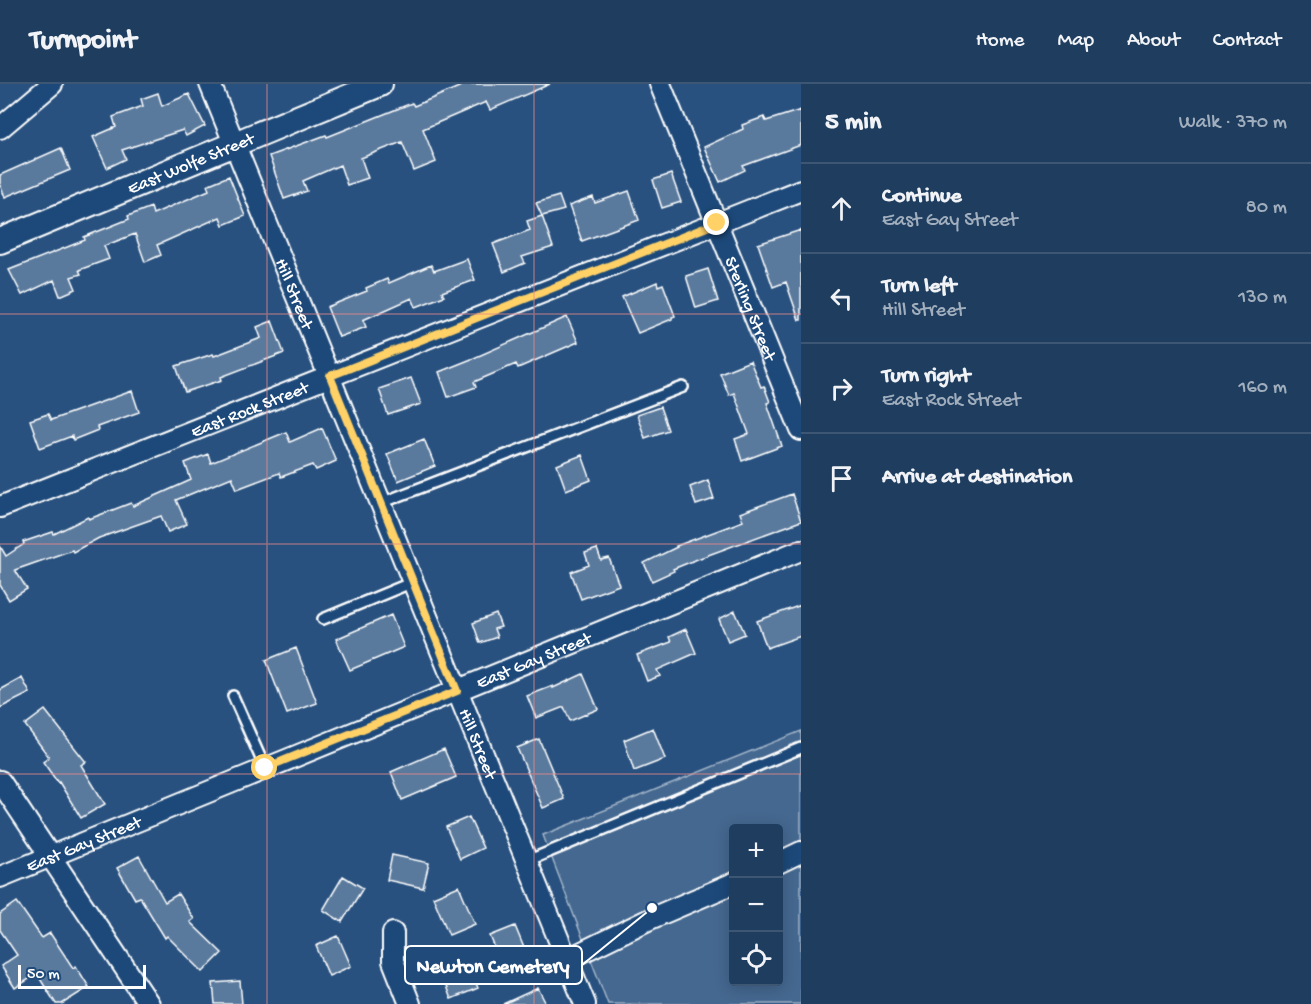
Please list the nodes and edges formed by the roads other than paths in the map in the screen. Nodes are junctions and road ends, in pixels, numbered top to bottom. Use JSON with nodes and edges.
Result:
{"nodes":[{"id":1,"x":52,"y":84,"type":"edge"},
{"id":2,"x":210,"y":84,"type":"edge"},
{"id":3,"x":380,"y":84,"type":"edge"},
{"id":4,"x":660,"y":84,"type":"edge"},
{"id":5,"x":0,"y":128,"type":"edge"},
{"id":6,"x":235,"y":144,"type":"junction"},
{"id":7,"x":801,"y":190,"type":"edge"},
{"id":8,"x":717,"y":223,"type":"junction"},
{"id":9,"x":0,"y":241,"type":"edge"},
{"id":10,"x":330,"y":376,"type":"junction"},
{"id":11,"x":683,"y":387,"type":"dead end"},
{"id":12,"x":801,"y":430,"type":"edge"},
{"id":13,"x":381,"y":503,"type":"junction"},
{"id":14,"x":0,"y":507,"type":"edge"},
{"id":15,"x":801,"y":550,"type":"edge"},
{"id":16,"x":413,"y":582,"type":"junction"},
{"id":17,"x":323,"y":620,"type":"dead end"},
{"id":18,"x":457,"y":691,"type":"junction"},
{"id":19,"x":233,"y":696,"type":"dead end"},
{"id":20,"x":801,"y":748,"type":"edge"},
{"id":21,"x":265,"y":768,"type":"junction"},
{"id":22,"x":0,"y":781,"type":"edge"},
{"id":23,"x":801,"y":852,"type":"edge"},
{"id":24,"x":50,"y":857,"type":"junction"},
{"id":25,"x":527,"y":861,"type":"junction"},
{"id":26,"x":783,"y":861,"type":"edge"},
{"id":27,"x":0,"y":877,"type":"edge"},
{"id":28,"x":729,"y":886,"type":"edge"},
{"id":29,"x":393,"y":933,"type":"dead end"},
{"id":30,"x":568,"y":959,"type":"junction"},
{"id":31,"x":149,"y":1004,"type":"edge"},
{"id":32,"x":410,"y":1004,"type":"edge"},
{"id":33,"x":585,"y":1004,"type":"edge"}],
"edges":[{"from":1,"to":5,"type":"street"},
{"from":2,"to":6,"type":"street","name":"Hill Street"},
{"from":3,"to":6,"type":"street","name":"East Wolfe Street"},
{"from":4,"to":8,"type":"street","name":"Sterling Street"},
{"from":6,"to":9,"type":"street","name":"East Wolfe Street"},
{"from":6,"to":10,"type":"street","name":"Hill Street"},
{"from":7,"to":8,"type":"street","name":"East Rock Street"},
{"from":8,"to":10,"type":"street","name":"East Rock Street"},
{"from":8,"to":12,"type":"street","name":"Sterling Street"},
{"from":10,"to":13,"type":"street","name":"Hill Street"},
{"from":10,"to":14,"type":"street","name":"East Rock Street"},
{"from":11,"to":13,"type":"lane"},
{"from":13,"to":16,"type":"street","name":"Hill Street"},
{"from":15,"to":18,"type":"street","name":"East Gay Street"},
{"from":16,"to":17,"type":"lane"},
{"from":16,"to":18,"type":"street","name":"Hill Street"},
{"from":18,"to":21,"type":"street","name":"East Gay Street"},
{"from":18,"to":25,"type":"street","name":"Hill Street"},
{"from":19,"to":21,"type":"lane"},
{"from":20,"to":25,"type":"lane"},
{"from":21,"to":24,"type":"street","name":"East Gay Street"},
{"from":22,"to":24,"type":"street"},
{"from":23,"to":26,"type":"street"},
{"from":24,"to":27,"type":"street","name":"East Gay Street"},
{"from":24,"to":31,"type":"street"},
{"from":25,"to":30,"type":"street","name":"Hill Street"},
{"from":28,"to":30,"type":"street"},
{"from":29,"to":32,"type":"street"},
{"from":30,"to":33,"type":"street","name":"Hill Street"}]}
